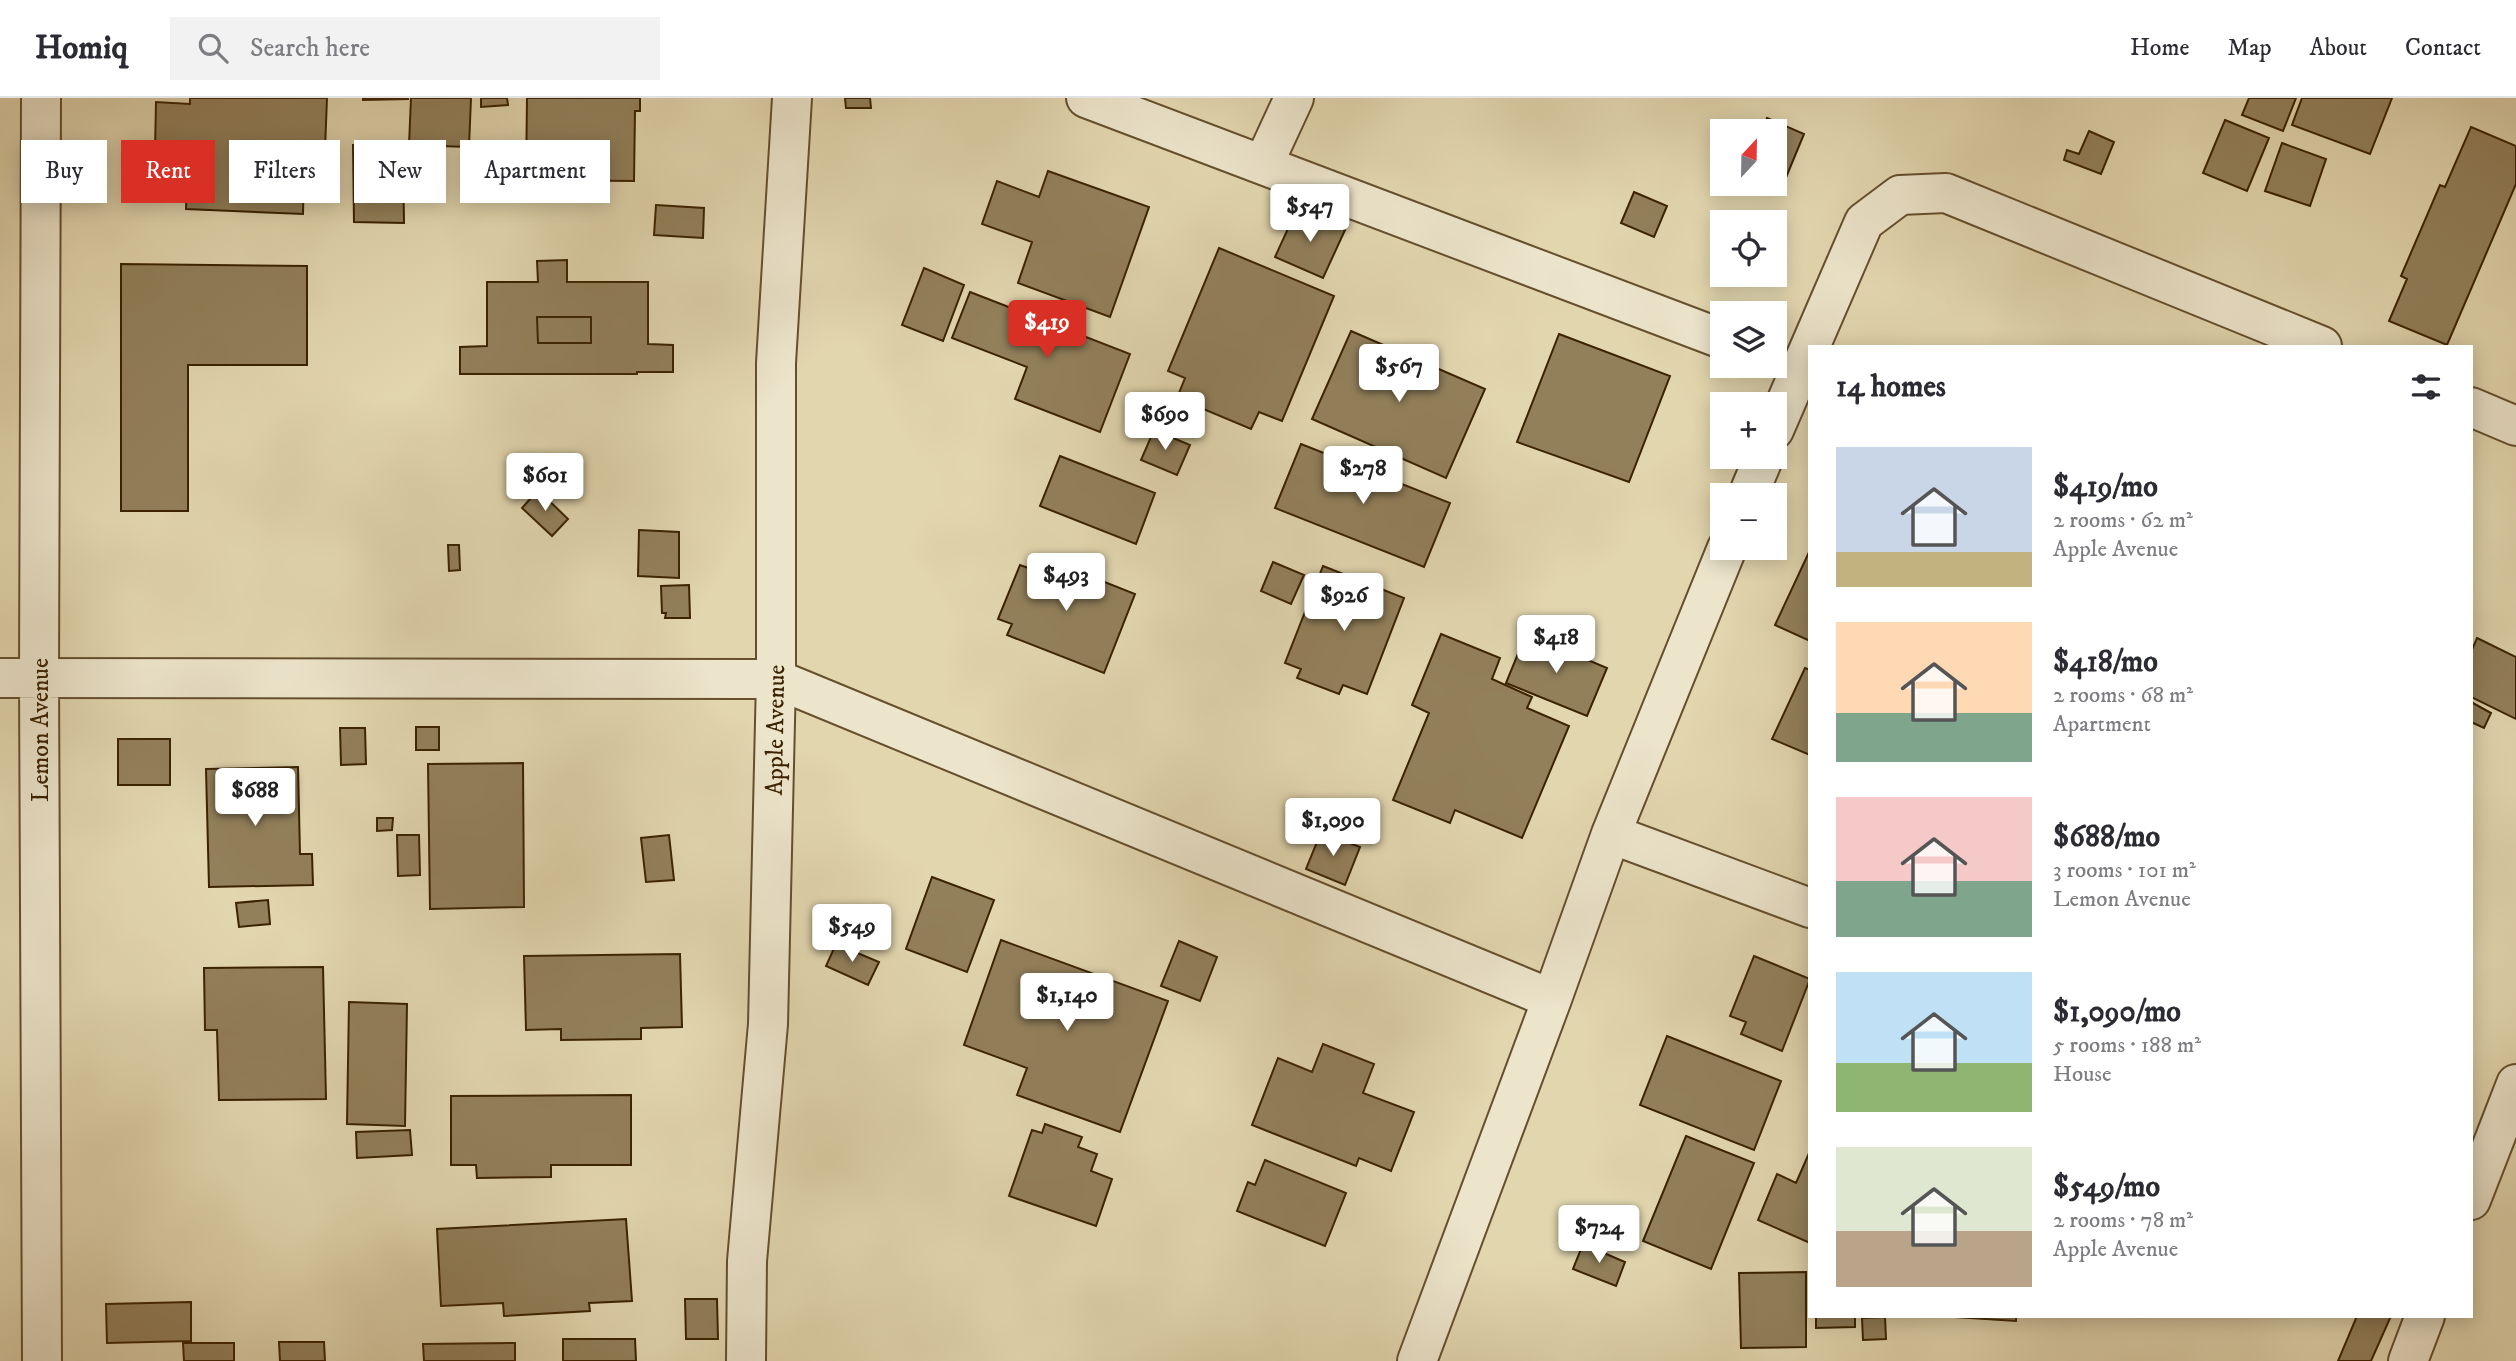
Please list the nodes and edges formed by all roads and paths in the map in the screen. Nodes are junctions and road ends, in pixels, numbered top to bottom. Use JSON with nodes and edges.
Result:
{"nodes":[{"id":1,"x":41,"y":98,"type":"edge"},
{"id":2,"x":792,"y":98,"type":"edge"},
{"id":3,"x":1086,"y":98,"type":"edge"},
{"id":4,"x":1294,"y":98,"type":"edge"},
{"id":5,"x":1263,"y":165,"type":"junction"},
{"id":6,"x":1710,"y":334,"type":"edge"},
{"id":7,"x":2320,"y":345,"type":"edge"},
{"id":8,"x":1787,"y":363,"type":"edge"},
{"id":9,"x":2473,"y":408,"type":"edge"},
{"id":10,"x":2516,"y":426,"type":"edge"},
{"id":11,"x":1722,"y":560,"type":"edge"},
{"id":12,"x":40,"y":677,"type":"junction"},
{"id":13,"x":0,"y":678,"type":"edge"},
{"id":14,"x":776,"y":679,"type":"junction"},
{"id":15,"x":1611,"y":834,"type":"junction"},
{"id":16,"x":1808,"y":907,"type":"edge"},
{"id":17,"x":1552,"y":999,"type":"junction"},
{"id":18,"x":2516,"y":1084,"type":"edge"},
{"id":19,"x":2479,"y":1157,"type":"edge"},
{"id":20,"x":2473,"y":1189,"type":"edge"},
{"id":21,"x":2424,"y":1318,"type":"edge"},
{"id":22,"x":42,"y":1361,"type":"edge"},
{"id":23,"x":746,"y":1361,"type":"edge"},
{"id":24,"x":1418,"y":1361,"type":"edge"},
{"id":25,"x":2408,"y":1361,"type":"edge"}],
"edges":[{"from":1,"to":12,"type":"street","name":"Lemon Avenue"},
{"from":2,"to":14,"type":"street","name":"Apple Avenue"},
{"from":3,"to":5,"type":"street"},
{"from":4,"to":5,"type":"street"},
{"from":5,"to":6,"type":"street"},
{"from":7,"to":8,"type":"street"},
{"from":9,"to":10,"type":"street"},
{"from":11,"to":15,"type":"street"},
{"from":12,"to":13,"type":"street"},
{"from":12,"to":14,"type":"street"},
{"from":12,"to":22,"type":"street","name":"Lemon Avenue"},
{"from":14,"to":17,"type":"street"},
{"from":14,"to":23,"type":"street","name":"Apple Avenue"},
{"from":15,"to":16,"type":"street"},
{"from":15,"to":17,"type":"street"},
{"from":17,"to":24,"type":"street"},
{"from":18,"to":19,"type":"street"},
{"from":19,"to":20,"type":"street"},
{"from":21,"to":25,"type":"street"}]}
